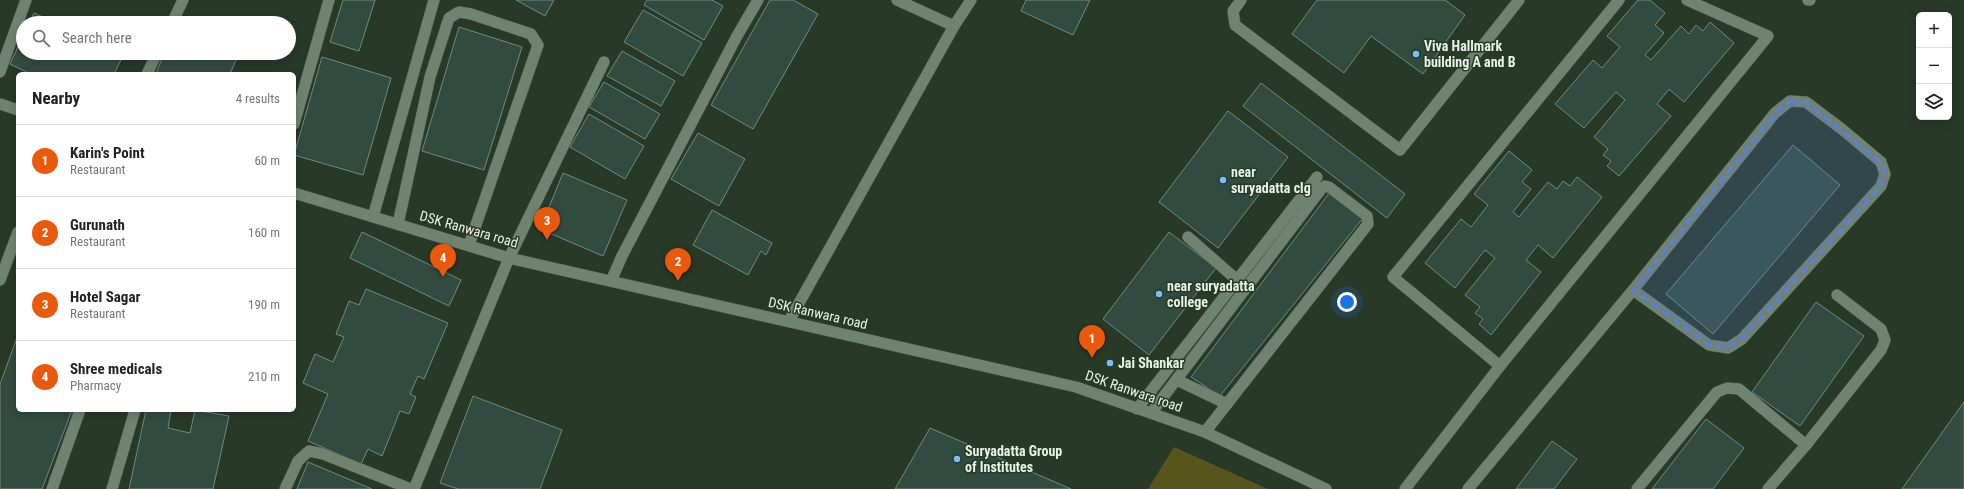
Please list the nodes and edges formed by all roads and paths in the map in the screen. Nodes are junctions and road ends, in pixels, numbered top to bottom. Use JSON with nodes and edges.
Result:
{"nodes":[{"id":1,"x":26,"y":0,"type":"edge"},
{"id":2,"x":183,"y":0,"type":"edge"},
{"id":3,"x":330,"y":0,"type":"edge"},
{"id":4,"x":434,"y":0,"type":"edge"},
{"id":5,"x":758,"y":0,"type":"edge"},
{"id":6,"x":897,"y":0,"type":"edge"},
{"id":7,"x":971,"y":0,"type":"edge"},
{"id":8,"x":1241,"y":0,"type":"edge"},
{"id":9,"x":1519,"y":0,"type":"edge"},
{"id":10,"x":1619,"y":0,"type":"edge"},
{"id":11,"x":1688,"y":0,"type":"edge"},
{"id":12,"x":20,"y":16,"type":"edge"},
{"id":13,"x":175,"y":16,"type":"edge"},
{"id":14,"x":954,"y":26,"type":"junction"},
{"id":15,"x":16,"y":28,"type":"edge"},
{"id":16,"x":154,"y":60,"type":"edge"},
{"id":17,"x":604,"y":62,"type":"dead end"},
{"id":18,"x":0,"y":72,"type":"edge"},
{"id":19,"x":148,"y":72,"type":"edge"},
{"id":20,"x":0,"y":104,"type":"edge"},
{"id":21,"x":16,"y":109,"type":"edge"},
{"id":22,"x":296,"y":117,"type":"edge"},
{"id":23,"x":1317,"y":177,"type":"dead end"},
{"id":24,"x":296,"y":194,"type":"edge"},
{"id":25,"x":373,"y":217,"type":"junction"},
{"id":26,"x":398,"y":224,"type":"junction"},
{"id":27,"x":16,"y":237,"type":"edge"},
{"id":28,"x":1188,"y":237,"type":"dead end"},
{"id":29,"x":469,"y":245,"type":"junction"},
{"id":30,"x":509,"y":258,"type":"junction"},
{"id":31,"x":0,"y":280,"type":"edge"},
{"id":32,"x":1237,"y":280,"type":"junction"},
{"id":33,"x":612,"y":281,"type":"junction"},
{"id":34,"x":1632,"y":290,"type":"junction"},
{"id":35,"x":1838,"y":296,"type":"dead end"},
{"id":36,"x":789,"y":321,"type":"junction"},
{"id":37,"x":1500,"y":366,"type":"junction"},
{"id":38,"x":1177,"y":380,"type":"junction"},
{"id":39,"x":1227,"y":404,"type":"junction"},
{"id":40,"x":1137,"y":408,"type":"junction"},
{"id":41,"x":79,"y":412,"type":"edge"},
{"id":42,"x":134,"y":412,"type":"edge"},
{"id":43,"x":1151,"y":413,"type":"junction"},
{"id":44,"x":1205,"y":432,"type":"junction"},
{"id":45,"x":1806,"y":444,"type":"junction"},
{"id":46,"x":52,"y":489,"type":"edge"},
{"id":47,"x":112,"y":489,"type":"edge"},
{"id":48,"x":285,"y":489,"type":"edge"},
{"id":49,"x":411,"y":489,"type":"edge"},
{"id":50,"x":414,"y":489,"type":"edge"},
{"id":51,"x":1326,"y":489,"type":"edge"},
{"id":52,"x":1405,"y":489,"type":"edge"},
{"id":53,"x":1468,"y":489,"type":"edge"},
{"id":54,"x":1637,"y":489,"type":"edge"},
{"id":55,"x":1768,"y":489,"type":"edge"}],
"edges":[{"from":1,"to":12,"type":"street"},
{"from":2,"to":13,"type":"street"},
{"from":3,"to":22,"type":"street"},
{"from":4,"to":25,"type":"street"},
{"from":5,"to":33,"type":"street"},
{"from":6,"to":14,"type":"street"},
{"from":7,"to":14,"type":"street"},
{"from":8,"to":9,"type":"street"},
{"from":10,"to":37,"type":"street"},
{"from":11,"to":37,"type":"street"},
{"from":14,"to":36,"type":"street"},
{"from":15,"to":18,"type":"street"},
{"from":16,"to":19,"type":"street"},
{"from":17,"to":30,"type":"street"},
{"from":20,"to":21,"type":"street"},
{"from":23,"to":32,"type":"street"},
{"from":24,"to":25,"type":"street","name":"DSK Ranwara road"},
{"from":25,"to":26,"type":"street","name":"DSK Ranwara road"},
{"from":26,"to":29,"type":"street","name":"DSK Ranwara road"},
{"from":26,"to":29,"type":"street"},
{"from":27,"to":31,"type":"street"},
{"from":28,"to":32,"type":"street"},
{"from":29,"to":30,"type":"street","name":"DSK Ranwara road"},
{"from":30,"to":33,"type":"street","name":"DSK Ranwara road"},
{"from":30,"to":50,"type":"street"},
{"from":32,"to":40,"type":"street"},
{"from":33,"to":36,"type":"street","name":"DSK Ranwara road"},
{"from":34,"to":34,"type":"street"},
{"from":34,"to":53,"type":"street"},
{"from":35,"to":45,"type":"street"},
{"from":36,"to":40,"type":"street","name":"DSK Ranwara road"},
{"from":37,"to":52,"type":"street"},
{"from":38,"to":39,"type":"street"},
{"from":38,"to":39,"type":"street"},
{"from":38,"to":43,"type":"street"},
{"from":39,"to":44,"type":"street"},
{"from":40,"to":43,"type":"street","name":"DSK Ranwara road"},
{"from":41,"to":46,"type":"street"},
{"from":42,"to":47,"type":"street"},
{"from":43,"to":44,"type":"street","name":"DSK Ranwara road"},
{"from":44,"to":51,"type":"street","name":"DSK Ranwara road"},
{"from":45,"to":54,"type":"street"},
{"from":45,"to":55,"type":"street"},
{"from":48,"to":49,"type":"street"}]}
